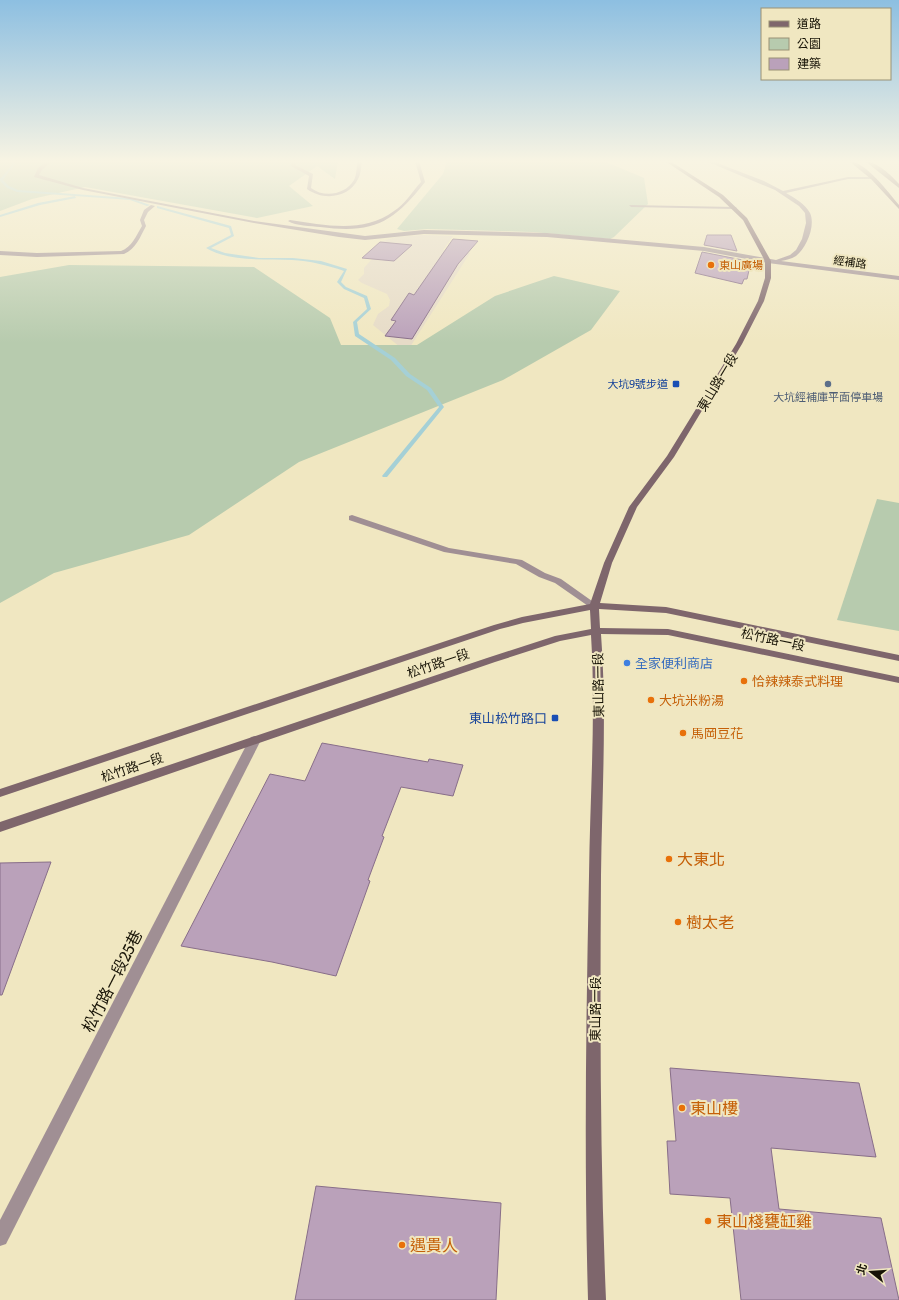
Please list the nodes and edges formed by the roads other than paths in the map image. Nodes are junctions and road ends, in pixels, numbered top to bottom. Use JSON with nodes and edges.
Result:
{"nodes":[{"id":1,"x":143,"y":222,"type":"edge"},
{"id":2,"x":252,"y":222,"type":"edge"},
{"id":3,"x":295,"y":222,"type":"edge"},
{"id":4,"x":379,"y":222,"type":"edge"},
{"id":5,"x":746,"y":222,"type":"edge"},
{"id":6,"x":808,"y":222,"type":"edge"},
{"id":7,"x":0,"y":253,"type":"edge"},
{"id":8,"x":768,"y":261,"type":"junction"},
{"id":9,"x":899,"y":278,"type":"edge"},
{"id":10,"x":352,"y":518,"type":"dead end"},
{"id":11,"x":594,"y":606,"type":"junction"},
{"id":12,"x":597,"y":631,"type":"junction"},
{"id":13,"x":899,"y":658,"type":"edge"},
{"id":14,"x":899,"y":680,"type":"edge"},
{"id":15,"x":255,"y":740,"type":"junction"},
{"id":16,"x":0,"y":793,"type":"edge"},
{"id":17,"x":0,"y":826,"type":"edge"},
{"id":18,"x":0,"y":1238,"type":"edge"},
{"id":19,"x":597,"y":1300,"type":"edge"}],
"edges":[{"from":1,"to":7,"type":"street"},
{"from":2,"to":8,"type":"street","name":"經補路"},
{"from":3,"to":4,"type":"street"},
{"from":5,"to":8,"type":"main road"},
{"from":6,"to":8,"type":"street"},
{"from":8,"to":9,"type":"street","name":"經補路"},
{"from":8,"to":11,"type":"main road","name":"東山路一段"},
{"from":10,"to":11,"type":"street"},
{"from":11,"to":12,"type":"main road","name":"東山路一段"},
{"from":11,"to":13,"type":"main road","name":"松竹路一段"},
{"from":11,"to":16,"type":"main road","name":"松竹路一段"},
{"from":12,"to":14,"type":"main road","name":"松竹路一段"},
{"from":12,"to":15,"type":"main road","name":"松竹路一段"},
{"from":12,"to":19,"type":"main road","name":"東山路一段"},
{"from":15,"to":17,"type":"main road","name":"松竹路一段"},
{"from":15,"to":18,"type":"street","name":"松竹路一段25巷"}]}
